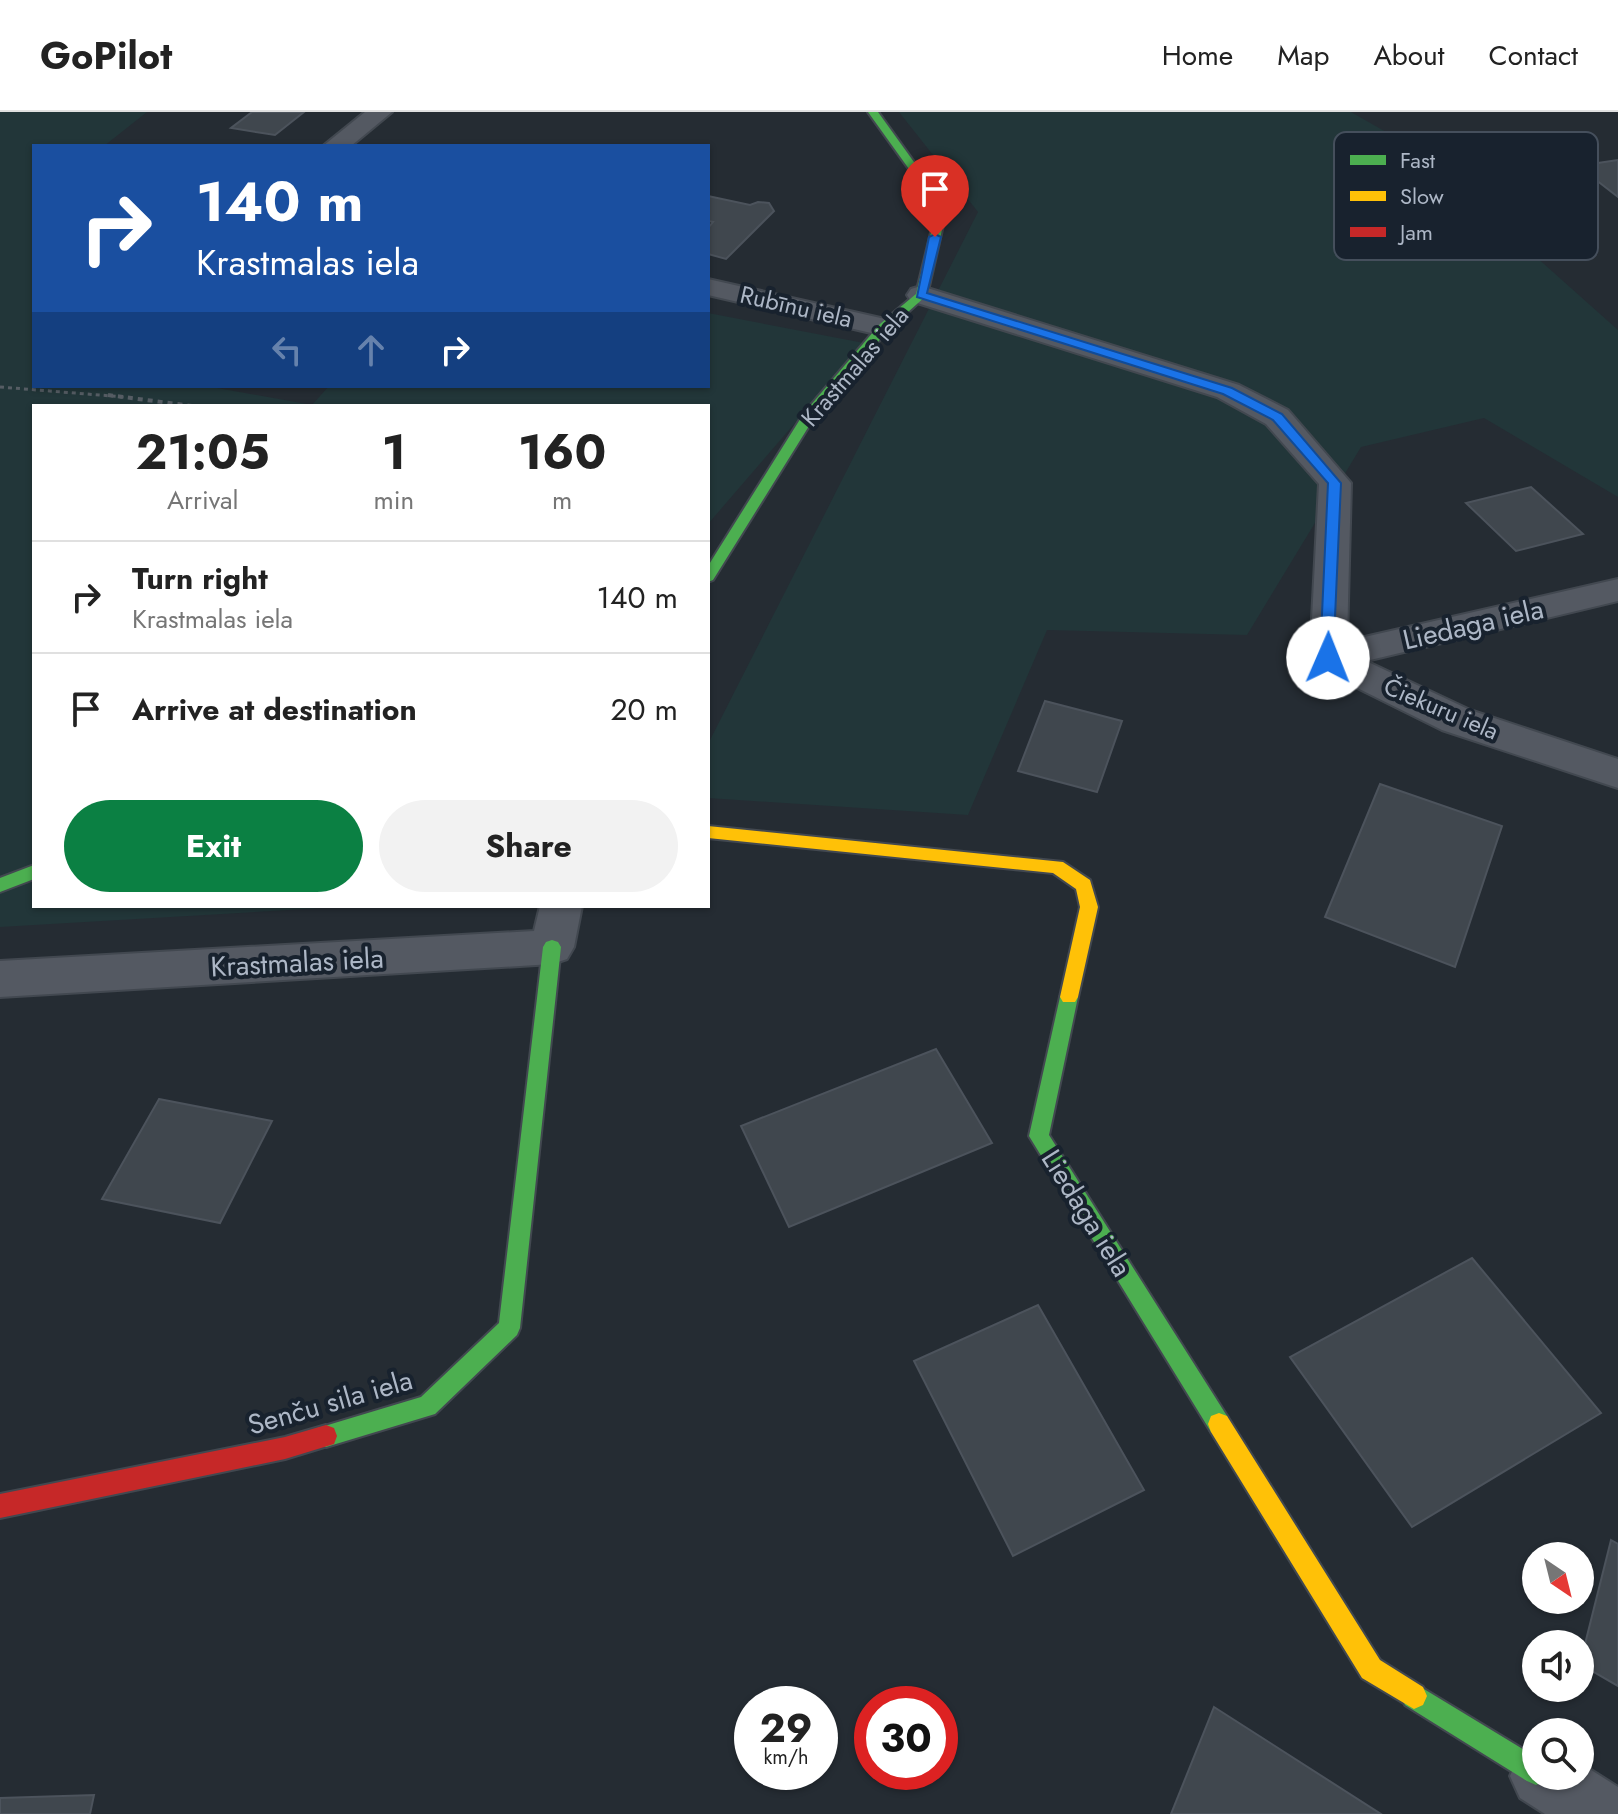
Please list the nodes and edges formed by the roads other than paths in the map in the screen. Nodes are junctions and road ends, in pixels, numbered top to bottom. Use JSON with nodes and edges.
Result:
{"nodes":[{"id":1,"x":380,"y":112,"type":"edge"},
{"id":2,"x":873,"y":112,"type":"edge"},
{"id":3,"x":338,"y":144,"type":"edge"},
{"id":4,"x":710,"y":287,"type":"edge"},
{"id":5,"x":921,"y":295,"type":"junction"},
{"id":6,"x":884,"y":327,"type":"junction"},
{"id":7,"x":710,"y":574,"type":"edge"},
{"id":8,"x":1618,"y":590,"type":"edge"},
{"id":9,"x":1328,"y":658,"type":"junction"},
{"id":10,"x":1618,"y":774,"type":"edge"},
{"id":11,"x":710,"y":832,"type":"edge"},
{"id":12,"x":32,"y":873,"type":"edge"},
{"id":13,"x":0,"y":885,"type":"edge"},
{"id":14,"x":556,"y":926,"type":"edge"},
{"id":15,"x":0,"y":979,"type":"edge"},
{"id":16,"x":0,"y":1506,"type":"edge"},
{"id":17,"x":1522,"y":1763,"type":"edge"},
{"id":18,"x":1564,"y":1790,"type":"edge"},
{"id":19,"x":1603,"y":1814,"type":"edge"}],
"edges":[{"from":1,"to":3,"type":"street"},
{"from":2,"to":5,"type":"street","name":"Krastmalas iela"},
{"from":4,"to":6,"type":"street","name":"Rubīnu iela"},
{"from":5,"to":6,"type":"street","name":"Krastmalas iela"},
{"from":5,"to":9,"type":"street"},
{"from":6,"to":7,"type":"street","name":"Krastmalas iela"},
{"from":8,"to":9,"type":"street","name":"Liedaga iela"},
{"from":9,"to":10,"type":"street","name":"Čiekuru iela"},
{"from":11,"to":17,"type":"street","name":"Liedaga iela"},
{"from":12,"to":13,"type":"street"},
{"from":14,"to":15,"type":"street","name":"Krastmalas iela"},
{"from":14,"to":16,"type":"street","name":"Senču sila iela"},
{"from":18,"to":19,"type":"street"}]}
